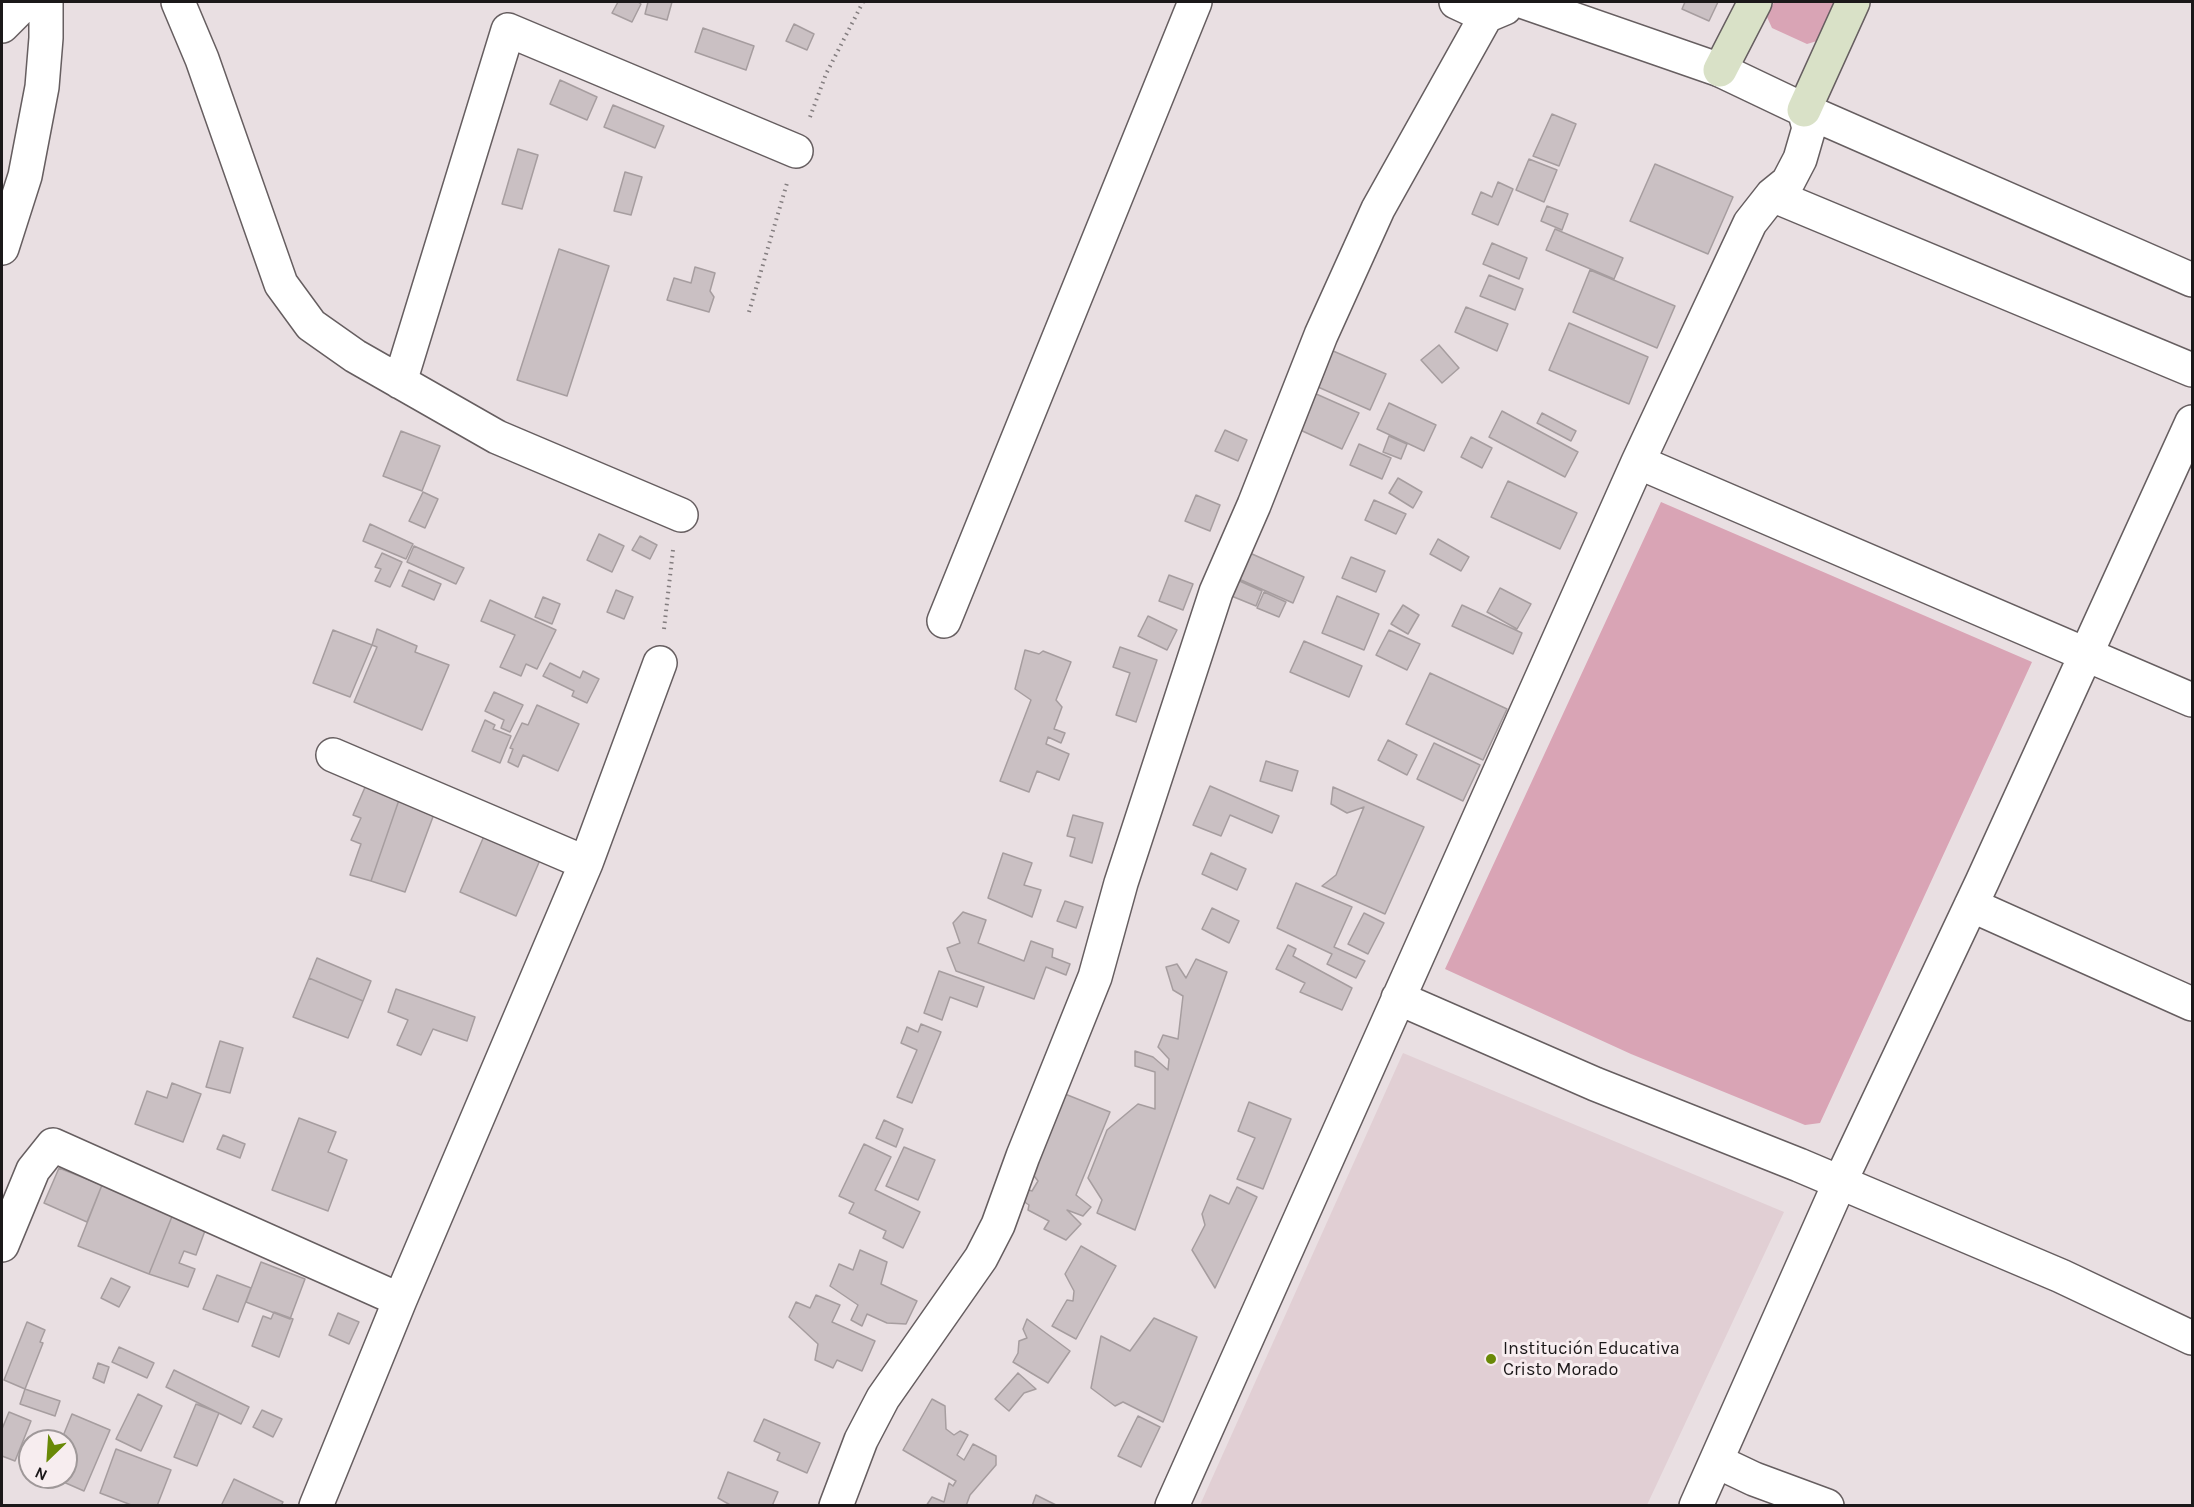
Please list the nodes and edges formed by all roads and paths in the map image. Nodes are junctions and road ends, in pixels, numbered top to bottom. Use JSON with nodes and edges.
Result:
{"nodes":[{"id":1,"x":26,"y":2,"type":"edge"},
{"id":2,"x":46,"y":2,"type":"edge"},
{"id":3,"x":178,"y":2,"type":"edge"},
{"id":4,"x":1194,"y":2,"type":"edge"},
{"id":5,"x":1456,"y":2,"type":"edge"},
{"id":6,"x":1522,"y":2,"type":"edge"},
{"id":7,"x":1755,"y":2,"type":"edge"},
{"id":8,"x":1853,"y":2,"type":"edge"},
{"id":9,"x":1486,"y":16,"type":"junction"},
{"id":10,"x":2,"y":26,"type":"edge"},
{"id":11,"x":1720,"y":70,"type":"junction"},
{"id":12,"x":1804,"y":110,"type":"junction"},
{"id":13,"x":796,"y":151,"type":"dead end"},
{"id":14,"x":1772,"y":195,"type":"junction"},
{"id":15,"x":2,"y":248,"type":"edge"},
{"id":16,"x":2193,"y":280,"type":"edge"},
{"id":17,"x":2193,"y":370,"type":"edge"},
{"id":18,"x":400,"y":382,"type":"junction"},
{"id":19,"x":2193,"y":422,"type":"edge"},
{"id":20,"x":1638,"y":462,"type":"junction"},
{"id":21,"x":681,"y":515,"type":"joint"},
{"id":22,"x":944,"y":621,"type":"dead end"},
{"id":23,"x":2086,"y":654,"type":"junction"},
{"id":24,"x":660,"y":663,"type":"joint"},
{"id":25,"x":2193,"y":700,"type":"edge"},
{"id":26,"x":333,"y":755,"type":"dead end"},
{"id":27,"x":586,"y":863,"type":"junction"},
{"id":28,"x":1971,"y":905,"type":"junction"},
{"id":29,"x":1398,"y":998,"type":"junction"},
{"id":30,"x":2193,"y":1004,"type":"edge"},
{"id":31,"x":1840,"y":1182,"type":"junction"},
{"id":32,"x":2,"y":1245,"type":"edge"},
{"id":33,"x":400,"y":1300,"type":"junction"},
{"id":34,"x":2193,"y":1338,"type":"edge"},
{"id":35,"x":1716,"y":1461,"type":"junction"},
{"id":36,"x":316,"y":1506,"type":"edge"},
{"id":37,"x":836,"y":1506,"type":"edge"},
{"id":38,"x":1172,"y":1506,"type":"edge"},
{"id":39,"x":1696,"y":1506,"type":"edge"},
{"id":40,"x":1827,"y":1506,"type":"edge"}],
"edges":[{"from":1,"to":10,"type":"street"},
{"from":2,"to":15,"type":"street"},
{"from":3,"to":18,"type":"street"},
{"from":4,"to":22,"type":"street"},
{"from":5,"to":9,"type":"street"},
{"from":6,"to":9,"type":"street"},
{"from":6,"to":11,"type":"street"},
{"from":7,"to":11,"type":"street"},
{"from":8,"to":12,"type":"street"},
{"from":9,"to":37,"type":"street"},
{"from":11,"to":12,"type":"street"},
{"from":12,"to":14,"type":"street"},
{"from":12,"to":16,"type":"street"},
{"from":13,"to":18,"type":"street"},
{"from":14,"to":17,"type":"street"},
{"from":14,"to":20,"type":"street"},
{"from":18,"to":21,"type":"street"},
{"from":19,"to":23,"type":"street"},
{"from":20,"to":23,"type":"street"},
{"from":20,"to":29,"type":"street"},
{"from":21,"to":24,"type":"path"},
{"from":23,"to":25,"type":"street"},
{"from":23,"to":28,"type":"street"},
{"from":24,"to":27,"type":"street"},
{"from":26,"to":27,"type":"street"},
{"from":27,"to":33,"type":"street"},
{"from":28,"to":30,"type":"street"},
{"from":28,"to":31,"type":"street"},
{"from":29,"to":31,"type":"street"},
{"from":29,"to":38,"type":"street"},
{"from":31,"to":34,"type":"street"},
{"from":31,"to":35,"type":"street"},
{"from":32,"to":33,"type":"street"},
{"from":33,"to":36,"type":"street"},
{"from":35,"to":39,"type":"street"},
{"from":35,"to":40,"type":"street"}]}
